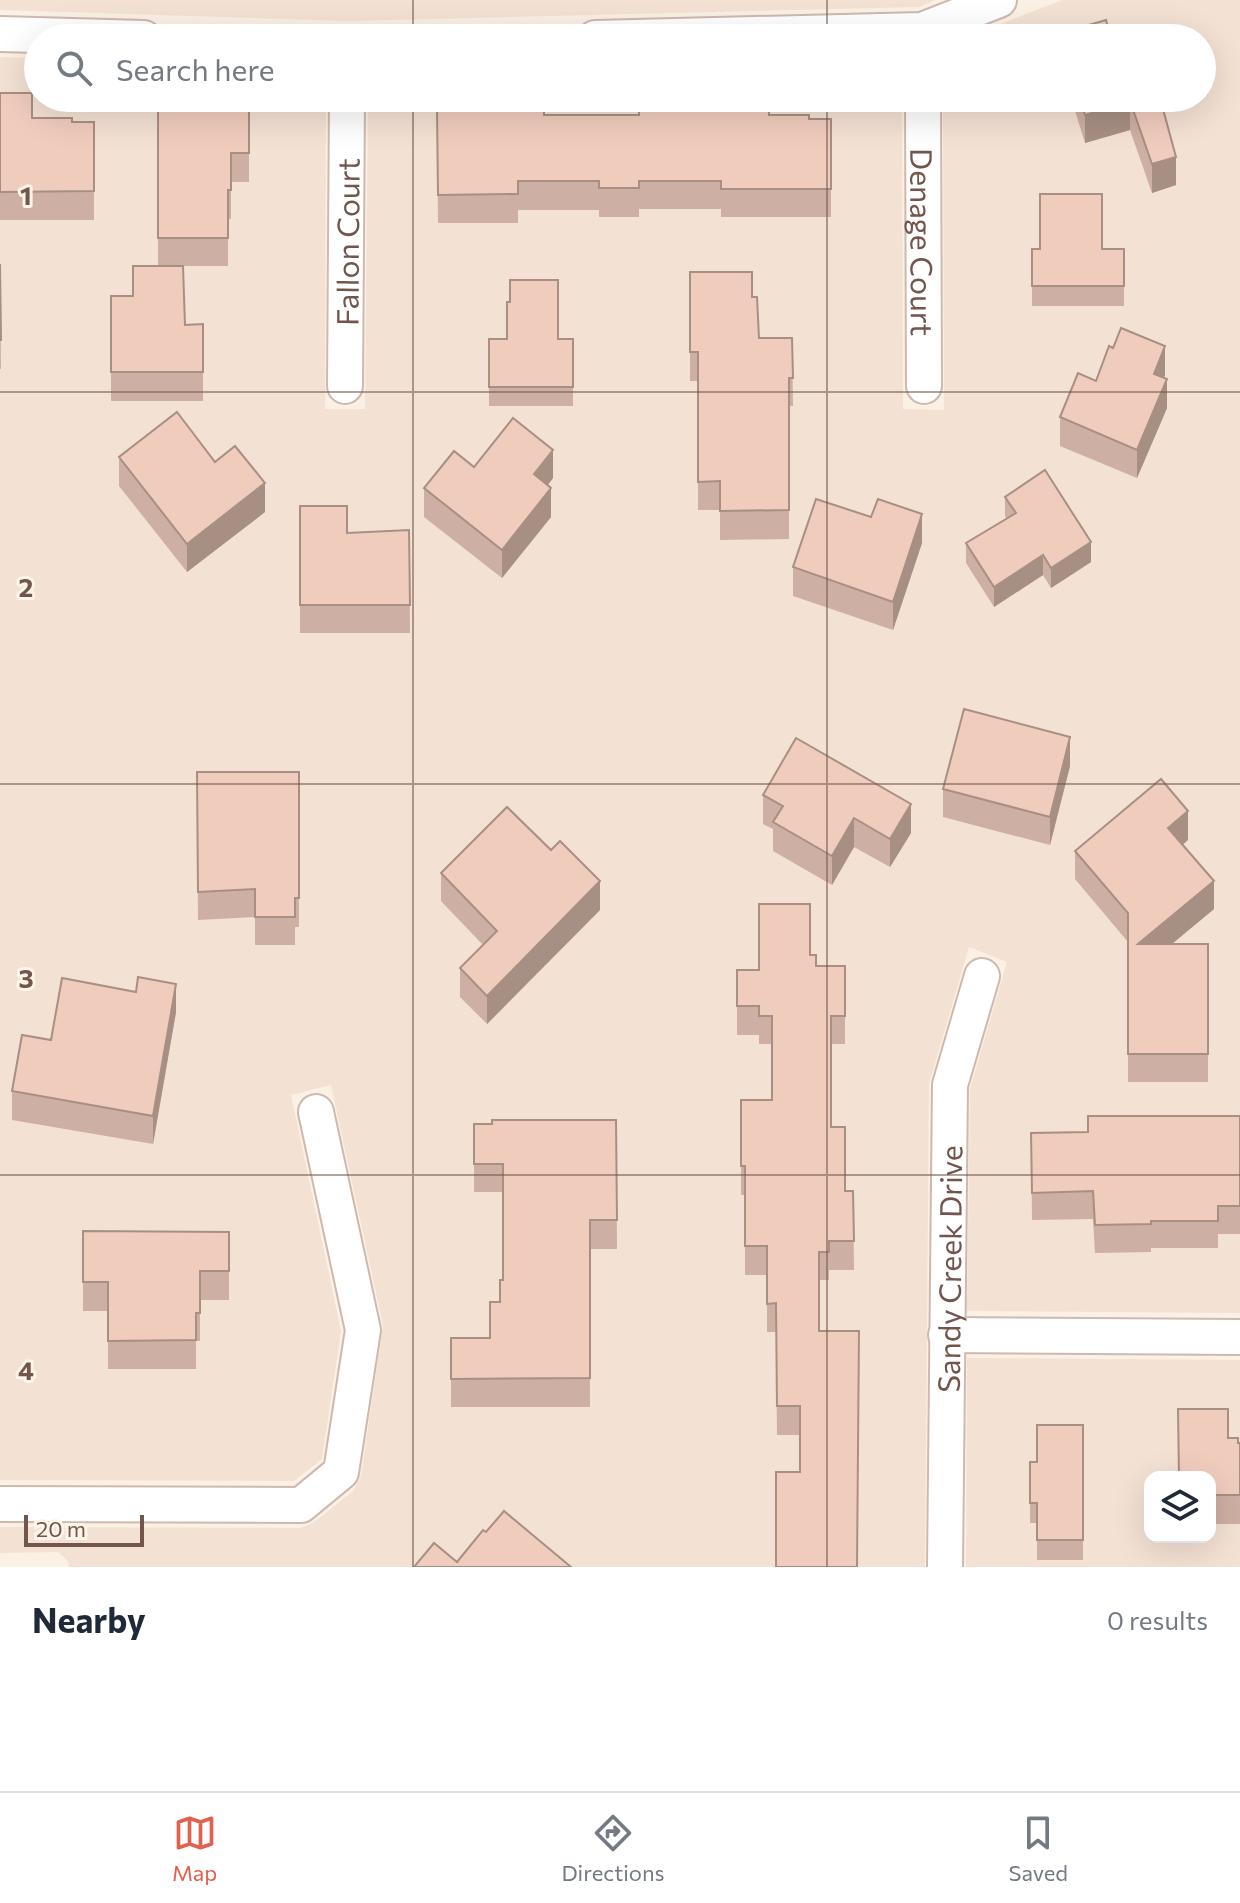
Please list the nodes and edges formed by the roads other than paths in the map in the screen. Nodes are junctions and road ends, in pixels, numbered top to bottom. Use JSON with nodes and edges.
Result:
{"nodes":[{"id":1,"x":999,"y":0,"type":"edge"},
{"id":2,"x":945,"y":24,"type":"edge"},
{"id":3,"x":0,"y":34,"type":"edge"},
{"id":4,"x":24,"y":35,"type":"edge"},
{"id":5,"x":347,"y":112,"type":"edge"},
{"id":6,"x":923,"y":112,"type":"edge"},
{"id":7,"x":345,"y":386,"type":"dead end"},
{"id":8,"x":924,"y":386,"type":"dead end"},
{"id":9,"x":982,"y":976,"type":"dead end"},
{"id":10,"x":316,"y":1112,"type":"dead end"},
{"id":11,"x":946,"y":1335,"type":"junction"},
{"id":12,"x":1240,"y":1337,"type":"edge"},
{"id":13,"x":0,"y":1504,"type":"edge"},
{"id":14,"x":945,"y":1567,"type":"edge"}],
"edges":[{"from":1,"to":2,"type":"street"},
{"from":3,"to":4,"type":"street"},
{"from":5,"to":7,"type":"street","name":"Fallon Court"},
{"from":6,"to":8,"type":"street","name":"Denage Court"},
{"from":9,"to":11,"type":"street","name":"Sandy Creek Drive"},
{"from":10,"to":13,"type":"street"},
{"from":11,"to":12,"type":"street"},
{"from":11,"to":14,"type":"street","name":"Sandy Creek Drive"}]}
